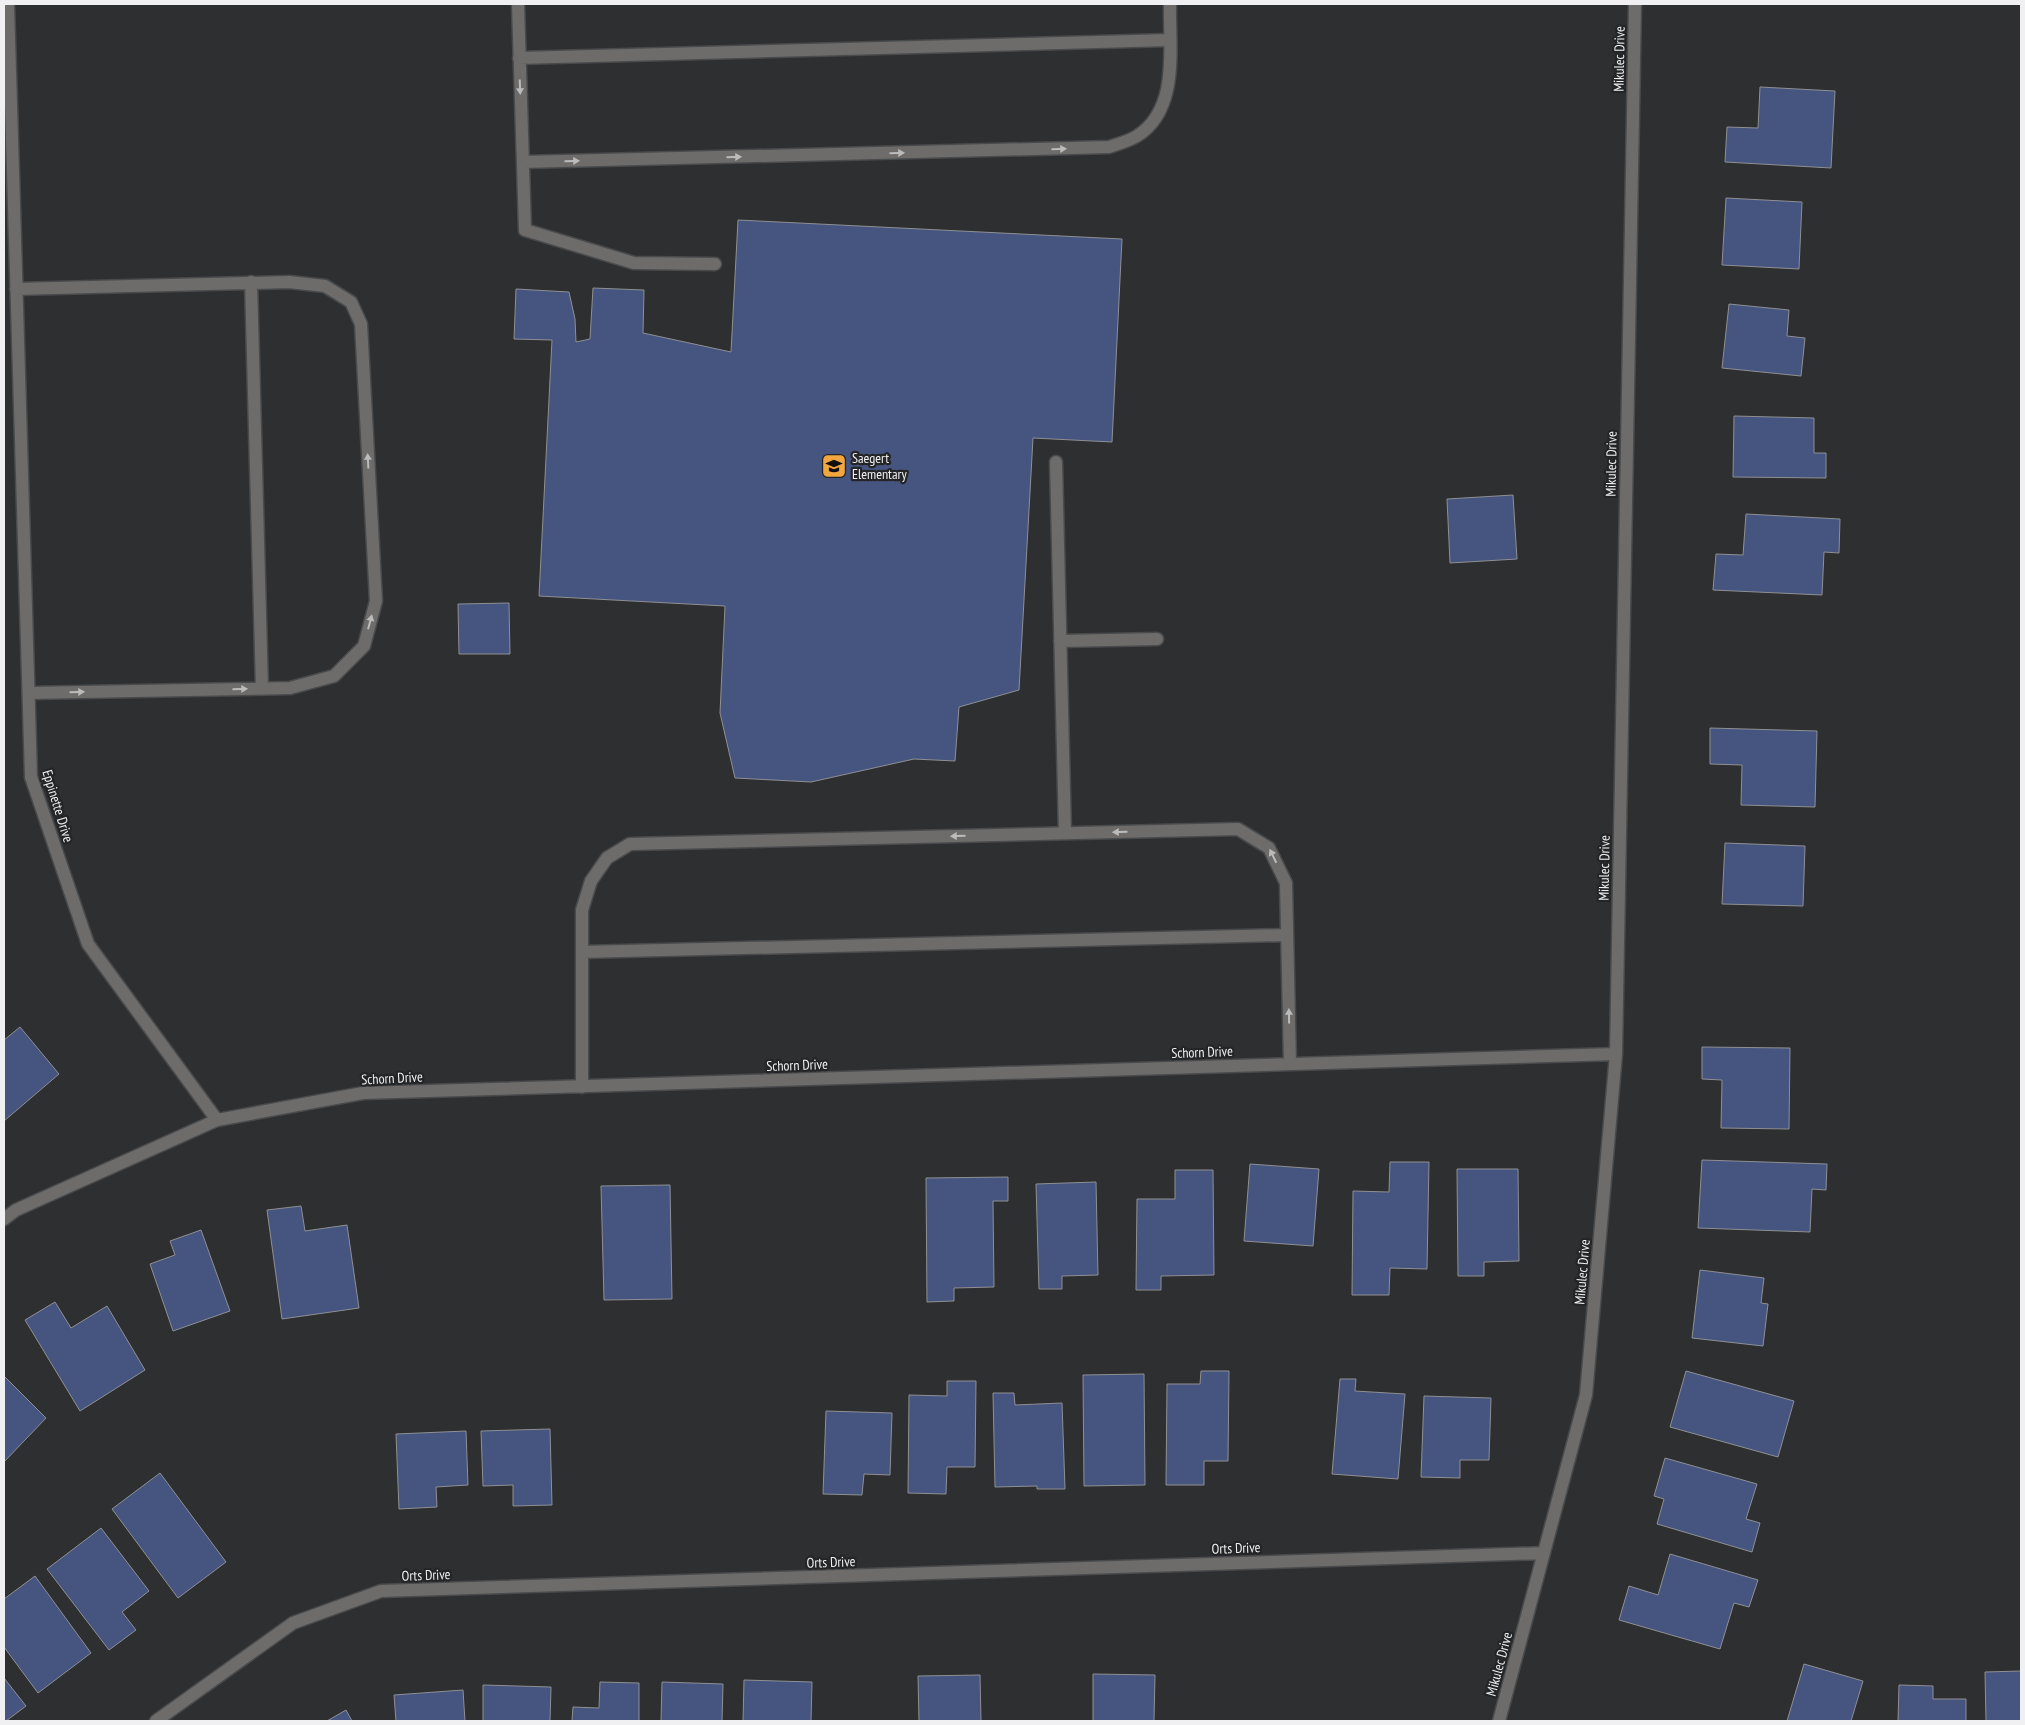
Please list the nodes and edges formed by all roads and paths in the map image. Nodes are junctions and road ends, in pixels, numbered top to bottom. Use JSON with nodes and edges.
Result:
{"nodes":[{"id":1,"x":8,"y":4,"type":"edge"},
{"id":2,"x":518,"y":4,"type":"edge"},
{"id":3,"x":1170,"y":4,"type":"edge"},
{"id":4,"x":1635,"y":4,"type":"edge"},
{"id":5,"x":1169,"y":40,"type":"junction"},
{"id":6,"x":519,"y":58,"type":"junction"},
{"id":7,"x":523,"y":162,"type":"junction"},
{"id":8,"x":715,"y":264,"type":"dead end"},
{"id":9,"x":252,"y":282,"type":"junction"},
{"id":10,"x":16,"y":289,"type":"junction"},
{"id":11,"x":1056,"y":462,"type":"dead end"},
{"id":12,"x":1157,"y":639,"type":"dead end"},
{"id":13,"x":1060,"y":641,"type":"junction"},
{"id":14,"x":262,"y":689,"type":"junction"},
{"id":15,"x":29,"y":693,"type":"junction"},
{"id":16,"x":1065,"y":833,"type":"junction"},
{"id":17,"x":1287,"y":935,"type":"junction"},
{"id":18,"x":582,"y":952,"type":"junction"},
{"id":19,"x":1616,"y":1054,"type":"junction"},
{"id":20,"x":1290,"y":1064,"type":"junction"},
{"id":21,"x":582,"y":1087,"type":"junction"},
{"id":22,"x":216,"y":1120,"type":"junction"},
{"id":23,"x":4,"y":1219,"type":"edge"},
{"id":24,"x":1544,"y":1553,"type":"junction"},
{"id":25,"x":156,"y":1721,"type":"edge"},
{"id":26,"x":1499,"y":1721,"type":"edge"}],
"edges":[{"from":1,"to":10,"type":"street","name":"Eppinette Drive"},
{"from":2,"to":6,"type":"street"},
{"from":3,"to":5,"type":"street"},
{"from":4,"to":19,"type":"street","name":"Mikulec Drive"},
{"from":5,"to":6,"type":"street"},
{"from":7,"to":5,"type":"street","one_way":true},
{"from":6,"to":7,"type":"street","one_way":true},
{"from":7,"to":8,"type":"street"},
{"from":9,"to":10,"type":"street"},
{"from":9,"to":14,"type":"street"},
{"from":14,"to":9,"type":"street","one_way":true},
{"from":10,"to":15,"type":"street","name":"Eppinette Drive"},
{"from":11,"to":13,"type":"street"},
{"from":12,"to":13,"type":"street"},
{"from":13,"to":16,"type":"street"},
{"from":15,"to":14,"type":"street","one_way":true},
{"from":15,"to":22,"type":"street","name":"Eppinette Drive"},
{"from":17,"to":16,"type":"street","one_way":true},
{"from":16,"to":18,"type":"street","one_way":true},
{"from":17,"to":18,"type":"street"},
{"from":20,"to":17,"type":"street","one_way":true},
{"from":18,"to":21,"type":"street"},
{"from":19,"to":20,"type":"street","name":"Schorn Drive"},
{"from":19,"to":24,"type":"street","name":"Mikulec Drive"},
{"from":20,"to":21,"type":"street","name":"Schorn Drive"},
{"from":21,"to":22,"type":"street","name":"Schorn Drive"},
{"from":22,"to":23,"type":"street","name":"Schorn Drive"},
{"from":24,"to":25,"type":"street","name":"Orts Drive"},
{"from":24,"to":26,"type":"street","name":"Mikulec Drive"}]}
